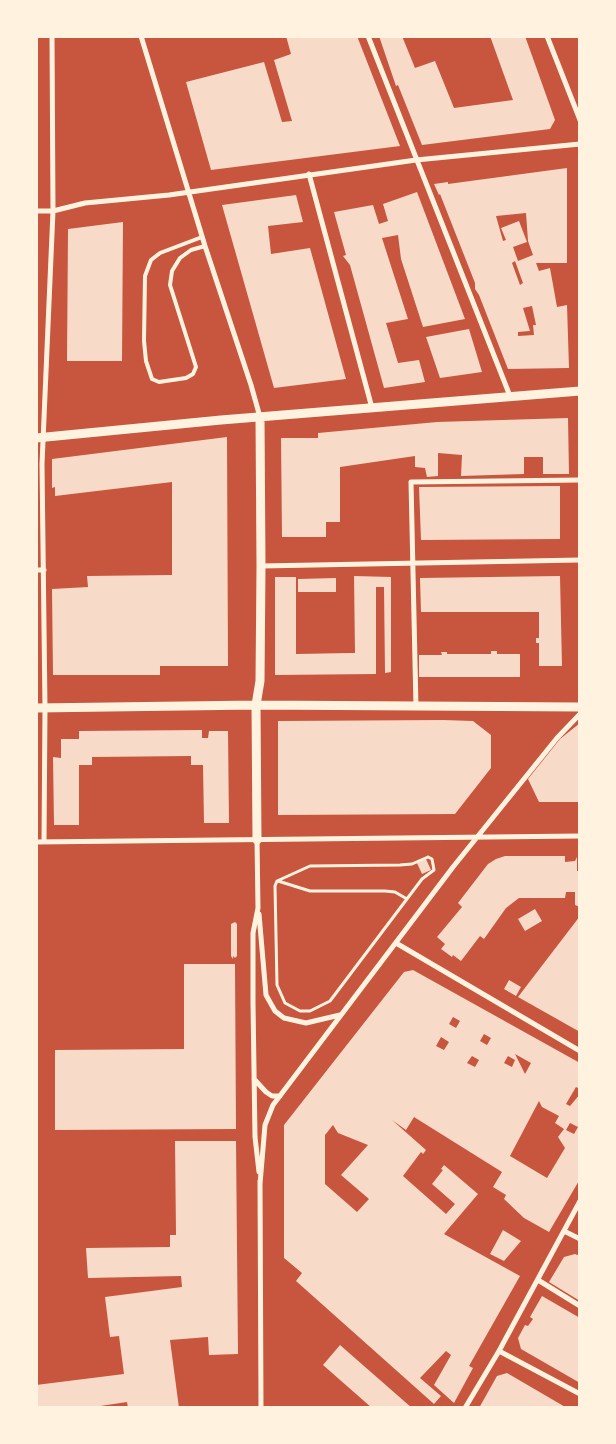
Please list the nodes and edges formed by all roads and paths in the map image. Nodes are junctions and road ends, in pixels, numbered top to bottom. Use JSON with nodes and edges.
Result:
{"nodes":[{"id":1,"x":52,"y":36,"type":"edge"},
{"id":2,"x":141,"y":36,"type":"edge"},
{"id":3,"x":368,"y":36,"type":"edge"},
{"id":4,"x":548,"y":36,"type":"edge"},
{"id":5,"x":580,"y":120,"type":"edge"},
{"id":6,"x":580,"y":144,"type":"edge"},
{"id":7,"x":416,"y":160,"type":"junction"},
{"id":8,"x":308,"y":174,"type":"junction"},
{"id":9,"x":190,"y":192,"type":"junction"},
{"id":10,"x":36,"y":211,"type":"edge"},
{"id":11,"x":53,"y":211,"type":"junction"},
{"id":12,"x":202,"y":237,"type":"junction"},
{"id":13,"x":205,"y":246,"type":"junction"},
{"id":14,"x":580,"y":391,"type":"edge"},
{"id":15,"x":510,"y":396,"type":"junction"},
{"id":16,"x":372,"y":408,"type":"junction"},
{"id":17,"x":260,"y":417,"type":"junction"},
{"id":18,"x":39,"y":438,"type":"edge"},
{"id":19,"x":580,"y":480,"type":"edge"},
{"id":20,"x":39,"y":507,"type":"edge"},
{"id":21,"x":580,"y":560,"type":"edge"},
{"id":22,"x":411,"y":564,"type":"junction"},
{"id":23,"x":261,"y":566,"type":"junction"},
{"id":24,"x":36,"y":570,"type":"edge"},
{"id":25,"x":44,"y":570,"type":"junction"},
{"id":26,"x":256,"y":705,"type":"junction"},
{"id":27,"x":580,"y":707,"type":"edge"},
{"id":28,"x":41,"y":708,"type":"edge"},
{"id":29,"x":416,"y":708,"type":"junction"},
{"id":30,"x":580,"y":714,"type":"edge"},
{"id":31,"x":580,"y":836,"type":"edge"},
{"id":32,"x":476,"y":837,"type":"junction"},
{"id":33,"x":257,"y":840,"type":"junction"},
{"id":34,"x":36,"y":842,"type":"edge"},
{"id":35,"x":44,"y":842,"type":"junction"},
{"id":36,"x":278,"y":881,"type":"junction"},
{"id":37,"x":407,"y":899,"type":"junction"},
{"id":38,"x":258,"y":908,"type":"junction"},
{"id":39,"x":396,"y":943,"type":"junction"},
{"id":40,"x":340,"y":1015,"type":"junction"},
{"id":41,"x":580,"y":1051,"type":"edge"},
{"id":42,"x":254,"y":1079,"type":"junction"},
{"id":43,"x":280,"y":1096,"type":"junction"},
{"id":44,"x":260,"y":1184,"type":"junction"},
{"id":45,"x":580,"y":1202,"type":"edge"},
{"id":46,"x":564,"y":1231,"type":"junction"},
{"id":47,"x":580,"y":1239,"type":"edge"},
{"id":48,"x":538,"y":1280,"type":"junction"},
{"id":49,"x":580,"y":1306,"type":"edge"},
{"id":50,"x":500,"y":1351,"type":"junction"},
{"id":51,"x":580,"y":1394,"type":"edge"},
{"id":52,"x":261,"y":1408,"type":"edge"},
{"id":53,"x":465,"y":1408,"type":"edge"}],
"edges":[{"from":1,"to":11,"type":"street"},
{"from":2,"to":9,"type":"street"},
{"from":3,"to":7,"type":"street"},
{"from":4,"to":5,"type":"street"},
{"from":6,"to":7,"type":"street"},
{"from":7,"to":8,"type":"street"},
{"from":7,"to":15,"type":"street"},
{"from":8,"to":9,"type":"street"},
{"from":8,"to":16,"type":"street"},
{"from":9,"to":11,"type":"street"},
{"from":9,"to":12,"type":"street"},
{"from":10,"to":11,"type":"street"},
{"from":11,"to":18,"type":"street"},
{"from":12,"to":13,"type":"street"},
{"from":12,"to":13,"type":"lane"},
{"from":13,"to":17,"type":"street"},
{"from":14,"to":15,"type":"street"},
{"from":15,"to":16,"type":"street"},
{"from":16,"to":17,"type":"street"},
{"from":17,"to":18,"type":"street"},
{"from":17,"to":23,"type":"street"},
{"from":18,"to":20,"type":"street"},
{"from":19,"to":22,"type":"street"},
{"from":20,"to":25,"type":"street"},
{"from":21,"to":22,"type":"street"},
{"from":22,"to":23,"type":"street"},
{"from":22,"to":29,"type":"street"},
{"from":23,"to":26,"type":"street"},
{"from":24,"to":25,"type":"street"},
{"from":25,"to":28,"type":"street"},
{"from":26,"to":28,"type":"street"},
{"from":26,"to":29,"type":"street"},
{"from":26,"to":33,"type":"street"},
{"from":27,"to":29,"type":"street"},
{"from":28,"to":35,"type":"street"},
{"from":30,"to":32,"type":"street"},
{"from":31,"to":32,"type":"street"},
{"from":32,"to":33,"type":"street"},
{"from":32,"to":39,"type":"street"},
{"from":33,"to":35,"type":"street"},
{"from":33,"to":38,"type":"street"},
{"from":34,"to":35,"type":"street"},
{"from":36,"to":37,"type":"path"},
{"from":36,"to":37,"type":"path"},
{"from":36,"to":37,"type":"path"},
{"from":38,"to":40,"type":"street"},
{"from":38,"to":42,"type":"street"},
{"from":39,"to":40,"type":"street"},
{"from":39,"to":41,"type":"street"},
{"from":40,"to":43,"type":"street"},
{"from":42,"to":43,"type":"street"},
{"from":42,"to":44,"type":"street"},
{"from":43,"to":44,"type":"street"},
{"from":44,"to":52,"type":"street"},
{"from":45,"to":46,"type":"street"},
{"from":46,"to":47,"type":"street"},
{"from":46,"to":48,"type":"street"},
{"from":48,"to":49,"type":"street"},
{"from":48,"to":50,"type":"street"},
{"from":50,"to":51,"type":"street"},
{"from":50,"to":53,"type":"street"}]}
